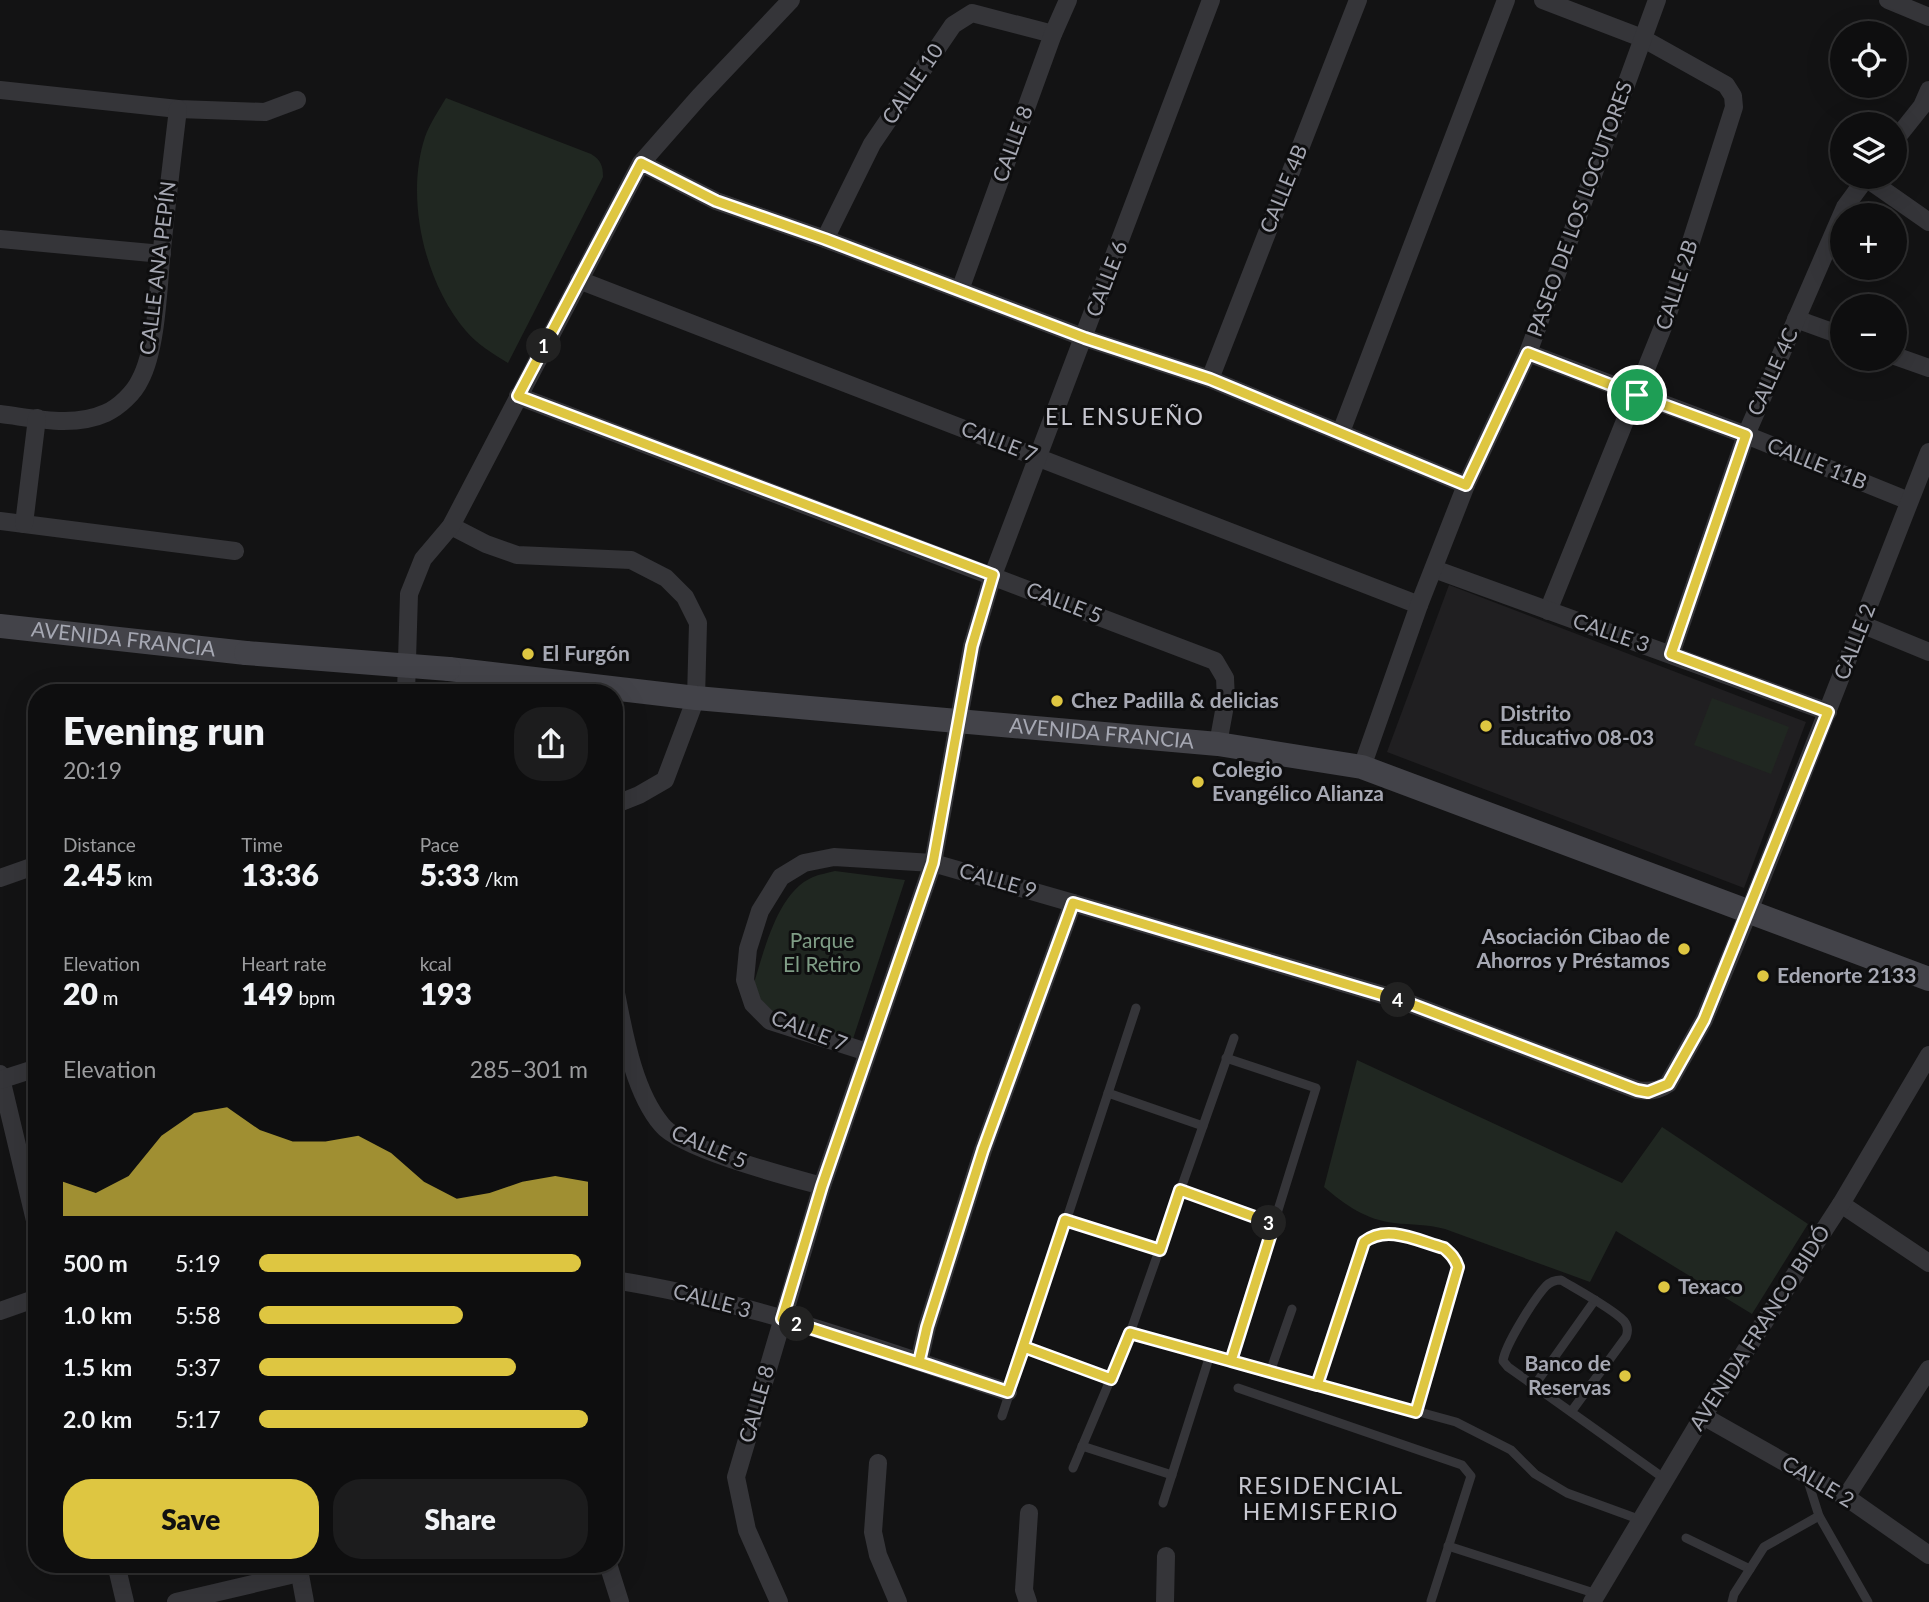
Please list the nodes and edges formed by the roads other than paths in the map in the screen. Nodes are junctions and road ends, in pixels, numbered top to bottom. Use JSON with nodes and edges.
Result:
{"nodes":[{"id":1,"x":791,"y":0,"type":"edge"},
{"id":2,"x":1068,"y":0,"type":"edge"},
{"id":3,"x":1212,"y":0,"type":"edge"},
{"id":4,"x":1358,"y":0,"type":"edge"},
{"id":5,"x":1506,"y":0,"type":"edge"},
{"id":6,"x":1543,"y":0,"type":"edge"},
{"id":7,"x":1657,"y":0,"type":"edge"},
{"id":8,"x":1888,"y":0,"type":"edge"},
{"id":9,"x":1929,"y":16,"type":"edge"},
{"id":10,"x":1053,"y":34,"type":"junction"},
{"id":11,"x":1642,"y":38,"type":"junction"},
{"id":12,"x":0,"y":90,"type":"edge"},
{"id":13,"x":1929,"y":90,"type":"edge"},
{"id":14,"x":297,"y":100,"type":"dead end"},
{"id":15,"x":177,"y":109,"type":"junction"},
{"id":16,"x":1907,"y":125,"type":"edge"},
{"id":17,"x":641,"y":163,"type":"junction"},
{"id":18,"x":1858,"y":189,"type":"edge"},
{"id":19,"x":1883,"y":189,"type":"edge"},
{"id":20,"x":1929,"y":222,"type":"edge"},
{"id":21,"x":0,"y":239,"type":"edge"},
{"id":22,"x":825,"y":239,"type":"junction"},
{"id":23,"x":162,"y":254,"type":"junction"},
{"id":24,"x":579,"y":280,"type":"junction"},
{"id":25,"x":960,"y":289,"type":"junction"},
{"id":26,"x":1796,"y":319,"type":"junction"},
{"id":27,"x":1830,"y":331,"type":"edge"},
{"id":28,"x":1085,"y":338,"type":"junction"},
{"id":29,"x":1528,"y":353,"type":"junction"},
{"id":30,"x":1907,"y":360,"type":"edge"},
{"id":31,"x":1929,"y":368,"type":"edge"},
{"id":32,"x":1210,"y":379,"type":"junction"},
{"id":33,"x":1637,"y":395,"type":"junction"},
{"id":34,"x":518,"y":396,"type":"junction"},
{"id":35,"x":0,"y":414,"type":"edge"},
{"id":36,"x":37,"y":418,"type":"junction"},
{"id":37,"x":1341,"y":432,"type":"junction"},
{"id":38,"x":1746,"y":435,"type":"junction"},
{"id":39,"x":1929,"y":452,"type":"edge"},
{"id":40,"x":1038,"y":457,"type":"junction"},
{"id":41,"x":1466,"y":485,"type":"junction"},
{"id":42,"x":1909,"y":501,"type":"junction"},
{"id":43,"x":0,"y":521,"type":"edge"},
{"id":44,"x":24,"y":524,"type":"junction"},
{"id":45,"x":451,"y":526,"type":"junction"},
{"id":46,"x":235,"y":551,"type":"dead end"},
{"id":47,"x":1434,"y":569,"type":"junction"},
{"id":48,"x":993,"y":575,"type":"junction"},
{"id":49,"x":1419,"y":605,"type":"junction"},
{"id":50,"x":1548,"y":611,"type":"junction"},
{"id":51,"x":1861,"y":624,"type":"junction"},
{"id":52,"x":0,"y":626,"type":"edge"},
{"id":53,"x":1929,"y":652,"type":"edge"},
{"id":54,"x":1671,"y":654,"type":"junction"},
{"id":55,"x":406,"y":684,"type":"edge"},
{"id":56,"x":577,"y":684,"type":"edge"},
{"id":57,"x":623,"y":689,"type":"edge"},
{"id":58,"x":696,"y":698,"type":"junction"},
{"id":59,"x":1828,"y":712,"type":"junction"},
{"id":60,"x":959,"y":720,"type":"junction"},
{"id":61,"x":1218,"y":744,"type":"junction"},
{"id":62,"x":1362,"y":767,"type":"junction"},
{"id":63,"x":623,"y":802,"type":"edge"},
{"id":64,"x":933,"y":863,"type":"junction"},
{"id":65,"x":28,"y":868,"type":"edge"},
{"id":66,"x":0,"y":878,"type":"edge"},
{"id":67,"x":1073,"y":903,"type":"junction"},
{"id":68,"x":1749,"y":911,"type":"junction"},
{"id":69,"x":1929,"y":979,"type":"edge"},
{"id":70,"x":1136,"y":1008,"type":"dead end"},
{"id":71,"x":623,"y":1022,"type":"edge"},
{"id":72,"x":1234,"y":1038,"type":"dead end"},
{"id":73,"x":867,"y":1052,"type":"junction"},
{"id":74,"x":1929,"y":1055,"type":"edge"},
{"id":75,"x":1226,"y":1058,"type":"junction"},
{"id":76,"x":28,"y":1070,"type":"edge"},
{"id":77,"x":1,"y":1078,"type":"edge"},
{"id":78,"x":1108,"y":1093,"type":"junction"},
{"id":79,"x":1203,"y":1126,"type":"junction"},
{"id":80,"x":822,"y":1186,"type":"junction"},
{"id":81,"x":1180,"y":1190,"type":"junction"},
{"id":82,"x":28,"y":1191,"type":"edge"},
{"id":83,"x":1841,"y":1204,"type":"junction"},
{"id":84,"x":1065,"y":1220,"type":"junction"},
{"id":85,"x":1274,"y":1224,"type":"junction"},
{"id":86,"x":1160,"y":1250,"type":"junction"},
{"id":87,"x":1929,"y":1263,"type":"edge"},
{"id":88,"x":623,"y":1281,"type":"edge"},
{"id":89,"x":1595,"y":1300,"type":"junction"},
{"id":90,"x":28,"y":1301,"type":"edge"},
{"id":91,"x":1292,"y":1309,"type":"dead end"},
{"id":92,"x":0,"y":1311,"type":"edge"},
{"id":93,"x":782,"y":1319,"type":"junction"},
{"id":94,"x":1130,"y":1333,"type":"junction"},
{"id":95,"x":1024,"y":1347,"type":"junction"},
{"id":96,"x":1210,"y":1355,"type":"junction"},
{"id":97,"x":1231,"y":1361,"type":"junction"},
{"id":98,"x":919,"y":1362,"type":"junction"},
{"id":99,"x":1929,"y":1369,"type":"edge"},
{"id":100,"x":1270,"y":1371,"type":"junction"},
{"id":101,"x":1111,"y":1379,"type":"junction"},
{"id":102,"x":1317,"y":1385,"type":"junction"},
{"id":103,"x":1534,"y":1386,"type":"junction"},
{"id":104,"x":1238,"y":1388,"type":"dead end"},
{"id":105,"x":1008,"y":1392,"type":"junction"},
{"id":106,"x":1416,"y":1412,"type":"junction"},
{"id":107,"x":1571,"y":1412,"type":"junction"},
{"id":108,"x":1002,"y":1416,"type":"dead end"},
{"id":109,"x":1703,"y":1416,"type":"junction"},
{"id":110,"x":1082,"y":1447,"type":"junction"},
{"id":111,"x":878,"y":1463,"type":"dead end"},
{"id":112,"x":1073,"y":1468,"type":"dead end"},
{"id":113,"x":1806,"y":1474,"type":"junction"},
{"id":114,"x":1172,"y":1475,"type":"junction"},
{"id":115,"x":1665,"y":1479,"type":"junction"},
{"id":116,"x":1846,"y":1497,"type":"junction"},
{"id":117,"x":1163,"y":1503,"type":"dead end"},
{"id":118,"x":1029,"y":1513,"type":"dead end"},
{"id":119,"x":1819,"y":1516,"type":"junction"},
{"id":120,"x":1641,"y":1520,"type":"junction"},
{"id":121,"x":1686,"y":1538,"type":"dead end"},
{"id":122,"x":1448,"y":1546,"type":"junction"},
{"id":123,"x":1929,"y":1555,"type":"edge"},
{"id":124,"x":1166,"y":1556,"type":"dead end"},
{"id":125,"x":1750,"y":1569,"type":"junction"},
{"id":126,"x":118,"y":1573,"type":"edge"},
{"id":127,"x":284,"y":1573,"type":"edge"},
{"id":128,"x":300,"y":1573,"type":"edge"},
{"id":129,"x":611,"y":1573,"type":"edge"},
{"id":130,"x":1594,"y":1598,"type":"edge"},
{"id":131,"x":1431,"y":1601,"type":"edge"},
{"id":132,"x":125,"y":1602,"type":"edge"},
{"id":133,"x":176,"y":1602,"type":"edge"},
{"id":134,"x":305,"y":1602,"type":"edge"},
{"id":135,"x":620,"y":1602,"type":"edge"},
{"id":136,"x":779,"y":1602,"type":"edge"},
{"id":137,"x":898,"y":1602,"type":"edge"},
{"id":138,"x":1028,"y":1602,"type":"edge"},
{"id":139,"x":1165,"y":1602,"type":"edge"},
{"id":140,"x":1732,"y":1602,"type":"edge"},
{"id":141,"x":1868,"y":1602,"type":"edge"}],
"edges":[{"from":1,"to":17,"type":"street"},
{"from":2,"to":10,"type":"street","name":"CALLE 8"},
{"from":3,"to":28,"type":"street","name":"CALLE 6"},
{"from":4,"to":32,"type":"street","name":"CALLE 4B"},
{"from":5,"to":37,"type":"street"},
{"from":6,"to":11,"type":"street","name":"CALLE 2B"},
{"from":7,"to":11,"type":"street","name":"PASEO DE LOS LOCUTORES"},
{"from":8,"to":9,"type":"street"},
{"from":10,"to":22,"type":"street","name":"CALLE 10"},
{"from":10,"to":25,"type":"street","name":"CALLE 8"},
{"from":11,"to":29,"type":"street","name":"PASEO DE LOS LOCUTORES"},
{"from":11,"to":33,"type":"street","name":"CALLE 2B"},
{"from":12,"to":15,"type":"street"},
{"from":13,"to":16,"type":"street"},
{"from":14,"to":15,"type":"street"},
{"from":15,"to":23,"type":"street","name":"CALLE ANA PEPÍN"},
{"from":17,"to":22,"type":"street"},
{"from":17,"to":24,"type":"street"},
{"from":18,"to":26,"type":"street","name":"CALLE 4C"},
{"from":19,"to":20,"type":"street"},
{"from":21,"to":23,"type":"street"},
{"from":22,"to":25,"type":"street"},
{"from":23,"to":36,"type":"street","name":"CALLE ANA PEPÍN"},
{"from":24,"to":34,"type":"street"},
{"from":24,"to":40,"type":"street","name":"CALLE 7"},
{"from":25,"to":28,"type":"street"},
{"from":26,"to":27,"type":"street"},
{"from":26,"to":38,"type":"street","name":"CALLE 4C"},
{"from":28,"to":32,"type":"street"},
{"from":28,"to":40,"type":"street","name":"CALLE 6"},
{"from":29,"to":33,"type":"street","name":"CALLE 11B"},
{"from":29,"to":41,"type":"street","name":"PASEO DE LOS LOCUTORES"},
{"from":30,"to":31,"type":"street"},
{"from":32,"to":37,"type":"street"},
{"from":33,"to":38,"type":"street","name":"CALLE 11B"},
{"from":33,"to":50,"type":"street","name":"CALLE 2B"},
{"from":34,"to":45,"type":"street"},
{"from":34,"to":48,"type":"street","name":"CALLE 5"},
{"from":35,"to":36,"type":"street","name":"CALLE ANA PEPÍN"},
{"from":36,"to":44,"type":"street"},
{"from":37,"to":41,"type":"street"},
{"from":38,"to":42,"type":"street","name":"CALLE 11B"},
{"from":38,"to":54,"type":"street","name":"CALLE 4C"},
{"from":39,"to":42,"type":"street","name":"CALLE 2"},
{"from":40,"to":48,"type":"street","name":"CALLE 6"},
{"from":40,"to":49,"type":"street","name":"CALLE 7"},
{"from":41,"to":47,"type":"street","name":"PASEO DE LOS LOCUTORES"},
{"from":42,"to":51,"type":"street","name":"CALLE 2"},
{"from":43,"to":44,"type":"street"},
{"from":44,"to":46,"type":"street"},
{"from":45,"to":55,"type":"street"},
{"from":45,"to":58,"type":"street"},
{"from":47,"to":49,"type":"street","name":"PASEO DE LOS LOCUTORES"},
{"from":47,"to":50,"type":"street","name":"CALLE 3"},
{"from":48,"to":60,"type":"street","name":"CALLE 6"},
{"from":48,"to":61,"type":"street","name":"CALLE 5"},
{"from":49,"to":62,"type":"street","name":"PASEO DE LOS LOCUTORES"},
{"from":50,"to":54,"type":"street","name":"CALLE 3"},
{"from":51,"to":53,"type":"street"},
{"from":51,"to":59,"type":"street","name":"CALLE 2"},
{"from":52,"to":56,"type":"main road","name":"AVENIDA FRANCIA","bridge":true},
{"from":54,"to":59,"type":"street","name":"CALLE 3"},
{"from":57,"to":58,"type":"main road","name":"AVENIDA FRANCIA","bridge":true},
{"from":58,"to":60,"type":"main road","name":"AVENIDA FRANCIA"},
{"from":58,"to":63,"type":"street"},
{"from":59,"to":68,"type":"street","name":"CALLE 2"},
{"from":60,"to":61,"type":"main road","name":"AVENIDA FRANCIA"},
{"from":60,"to":64,"type":"street","name":"CALLE 8"},
{"from":61,"to":62,"type":"main road","name":"AVENIDA FRANCIA"},
{"from":62,"to":68,"type":"main road","name":"AVENIDA FRANCIA"},
{"from":64,"to":67,"type":"street","name":"CALLE 9"},
{"from":64,"to":73,"type":"street","name":"CALLE 8"},
{"from":64,"to":73,"type":"street","name":"CALLE 7"},
{"from":65,"to":66,"type":"street"},
{"from":67,"to":68,"type":"street","name":"CALLE 9"},
{"from":67,"to":98,"type":"street"},
{"from":68,"to":69,"type":"main road","name":"AVENIDA FRANCIA"},
{"from":70,"to":78,"type":"lane"},
{"from":71,"to":80,"type":"street","name":"CALLE 5"},
{"from":72,"to":75,"type":"lane"},
{"from":73,"to":80,"type":"street","name":"CALLE 8"},
{"from":74,"to":83,"type":"street","name":"AVENIDA FRANCO BIDÓ"},
{"from":75,"to":79,"type":"lane"},
{"from":75,"to":85,"type":"lane"},
{"from":76,"to":77,"type":"street"},
{"from":77,"to":82,"type":"street"},
{"from":78,"to":79,"type":"lane"},
{"from":78,"to":84,"type":"lane"},
{"from":79,"to":81,"type":"lane"},
{"from":80,"to":93,"type":"street","name":"CALLE 8"},
{"from":81,"to":85,"type":"lane"},
{"from":81,"to":86,"type":"lane"},
{"from":83,"to":87,"type":"street"},
{"from":83,"to":109,"type":"street","name":"AVENIDA FRANCO BIDÓ"},
{"from":84,"to":86,"type":"lane"},
{"from":84,"to":95,"type":"lane"},
{"from":85,"to":97,"type":"lane"},
{"from":86,"to":94,"type":"lane"},
{"from":88,"to":93,"type":"street","name":"CALLE 3"},
{"from":89,"to":103,"type":"lane"},
{"from":89,"to":103,"type":"lane"},
{"from":89,"to":107,"type":"lane"},
{"from":90,"to":92,"type":"street"},
{"from":91,"to":100,"type":"lane"},
{"from":93,"to":98,"type":"street","name":"CALLE 3"},
{"from":93,"to":136,"type":"street","name":"CALLE 8"},
{"from":94,"to":96,"type":"lane"},
{"from":94,"to":101,"type":"lane"},
{"from":95,"to":101,"type":"lane"},
{"from":95,"to":105,"type":"lane"},
{"from":96,"to":97,"type":"lane"},
{"from":96,"to":114,"type":"lane"},
{"from":97,"to":100,"type":"lane"},
{"from":98,"to":105,"type":"street","name":"CALLE 3"},
{"from":99,"to":116,"type":"street"},
{"from":100,"to":102,"type":"lane"},
{"from":101,"to":110,"type":"lane"},
{"from":102,"to":106,"type":"lane"},
{"from":102,"to":106,"type":"lane"},
{"from":103,"to":107,"type":"lane"},
{"from":104,"to":122,"type":"lane"},
{"from":105,"to":108,"type":"lane"},
{"from":106,"to":120,"type":"lane"},
{"from":107,"to":115,"type":"lane"},
{"from":109,"to":113,"type":"street","name":"CALLE 2"},
{"from":109,"to":115,"type":"street","name":"AVENIDA FRANCO BIDÓ"},
{"from":110,"to":112,"type":"lane"},
{"from":110,"to":114,"type":"lane"},
{"from":111,"to":137,"type":"street"},
{"from":113,"to":116,"type":"street","name":"CALLE 2"},
{"from":113,"to":119,"type":"lane"},
{"from":114,"to":117,"type":"lane"},
{"from":115,"to":120,"type":"street","name":"AVENIDA FRANCO BIDÓ"},
{"from":116,"to":123,"type":"street","name":"CALLE 2"},
{"from":118,"to":138,"type":"street"},
{"from":119,"to":125,"type":"lane"},
{"from":119,"to":141,"type":"lane"},
{"from":120,"to":130,"type":"street","name":"AVENIDA FRANCO BIDÓ"},
{"from":121,"to":125,"type":"lane"},
{"from":122,"to":130,"type":"lane"},
{"from":122,"to":131,"type":"lane"},
{"from":124,"to":139,"type":"street"},
{"from":125,"to":140,"type":"lane"},
{"from":126,"to":132,"type":"street"},
{"from":127,"to":133,"type":"street"},
{"from":128,"to":134,"type":"street"},
{"from":129,"to":135,"type":"street"}]}
